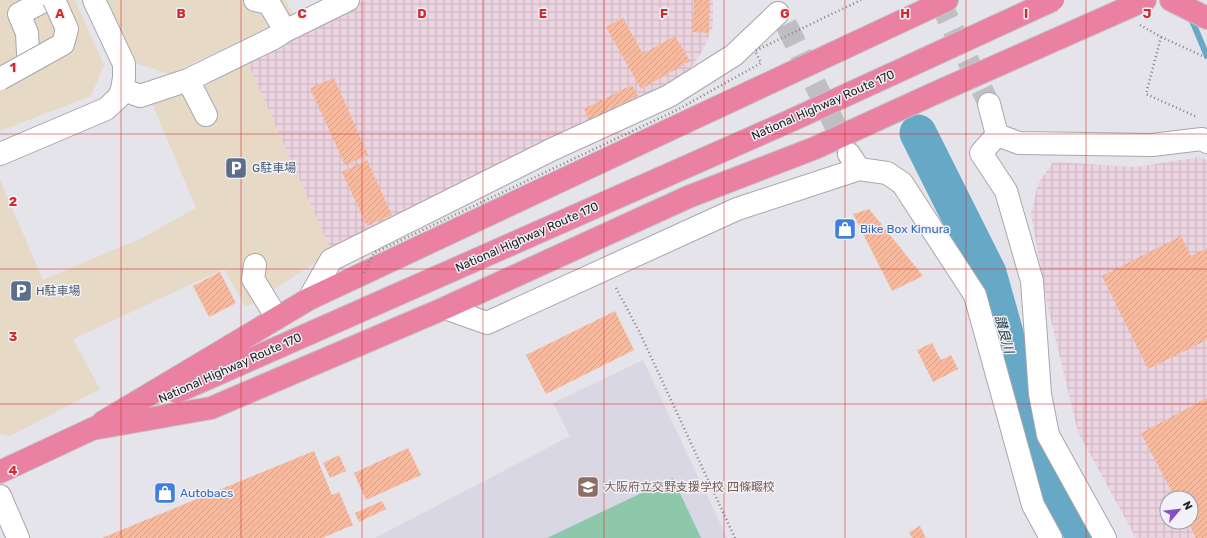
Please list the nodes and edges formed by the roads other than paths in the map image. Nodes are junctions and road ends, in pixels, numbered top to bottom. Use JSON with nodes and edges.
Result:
{"nodes":[{"id":1,"x":94,"y":0,"type":"edge"},
{"id":2,"x":255,"y":0,"type":"edge"},
{"id":3,"x":348,"y":0,"type":"edge"},
{"id":4,"x":947,"y":0,"type":"edge"},
{"id":5,"x":1053,"y":0,"type":"edge"},
{"id":6,"x":1145,"y":0,"type":"edge"},
{"id":7,"x":1171,"y":0,"type":"edge"},
{"id":8,"x":47,"y":1,"type":"edge"},
{"id":9,"x":16,"y":7,"type":"edge"},
{"id":10,"x":779,"y":12,"type":"edge"},
{"id":11,"x":1207,"y":17,"type":"edge"},
{"id":12,"x":285,"y":31,"type":"junction"},
{"id":13,"x":28,"y":52,"type":"dead end"},
{"id":14,"x":0,"y":80,"type":"edge"},
{"id":15,"x":188,"y":80,"type":"junction"},
{"id":16,"x":122,"y":89,"type":"junction"},
{"id":17,"x":989,"y":104,"type":"tunnel mouth"},
{"id":18,"x":206,"y":114,"type":"dead end"},
{"id":19,"x":997,"y":135,"type":"junction"},
{"id":20,"x":1207,"y":142,"type":"edge"},
{"id":21,"x":0,"y":154,"type":"edge"},
{"id":22,"x":255,"y":265,"type":"dead end"},
{"id":23,"x":309,"y":299,"type":"junction"},
{"id":24,"x":444,"y":308,"type":"junction"},
{"id":25,"x":278,"y":318,"type":"junction"},
{"id":26,"x":92,"y":429,"type":"junction"},
{"id":27,"x":0,"y":472,"type":"edge"},
{"id":28,"x":0,"y":496,"type":"edge"},
{"id":29,"x":18,"y":538,"type":"edge"},
{"id":30,"x":1051,"y":538,"type":"edge"},
{"id":31,"x":1105,"y":538,"type":"edge"}],
"edges":[{"from":1,"to":16,"type":"street"},
{"from":2,"to":12,"type":"street"},
{"from":3,"to":12,"type":"street"},
{"from":4,"to":23,"type":"highway"},
{"from":5,"to":26,"type":"highway","name":"National Highway Route 170","bridge":true},
{"from":6,"to":24,"type":"highway"},
{"from":7,"to":11,"type":"highway"},
{"from":8,"to":9,"type":"street"},
{"from":8,"to":14,"type":"street","bridge":true},
{"from":9,"to":13,"type":"street"},
{"from":10,"to":23,"type":"street"},
{"from":12,"to":15,"type":"street"},
{"from":15,"to":16,"type":"street"},
{"from":15,"to":18,"type":"street"},
{"from":16,"to":21,"type":"street"},
{"from":17,"to":19,"type":"street"},
{"from":19,"to":20,"type":"street"},
{"from":19,"to":31,"type":"street"},
{"from":22,"to":25,"type":"street"},
{"from":23,"to":25,"type":"highway"},
{"from":24,"to":26,"type":"highway"},
{"from":24,"to":30,"type":"street"},
{"from":25,"to":26,"type":"highway"},
{"from":26,"to":27,"type":"highway","name":"National Highway Route 170"},
{"from":28,"to":29,"type":"street"}]}
